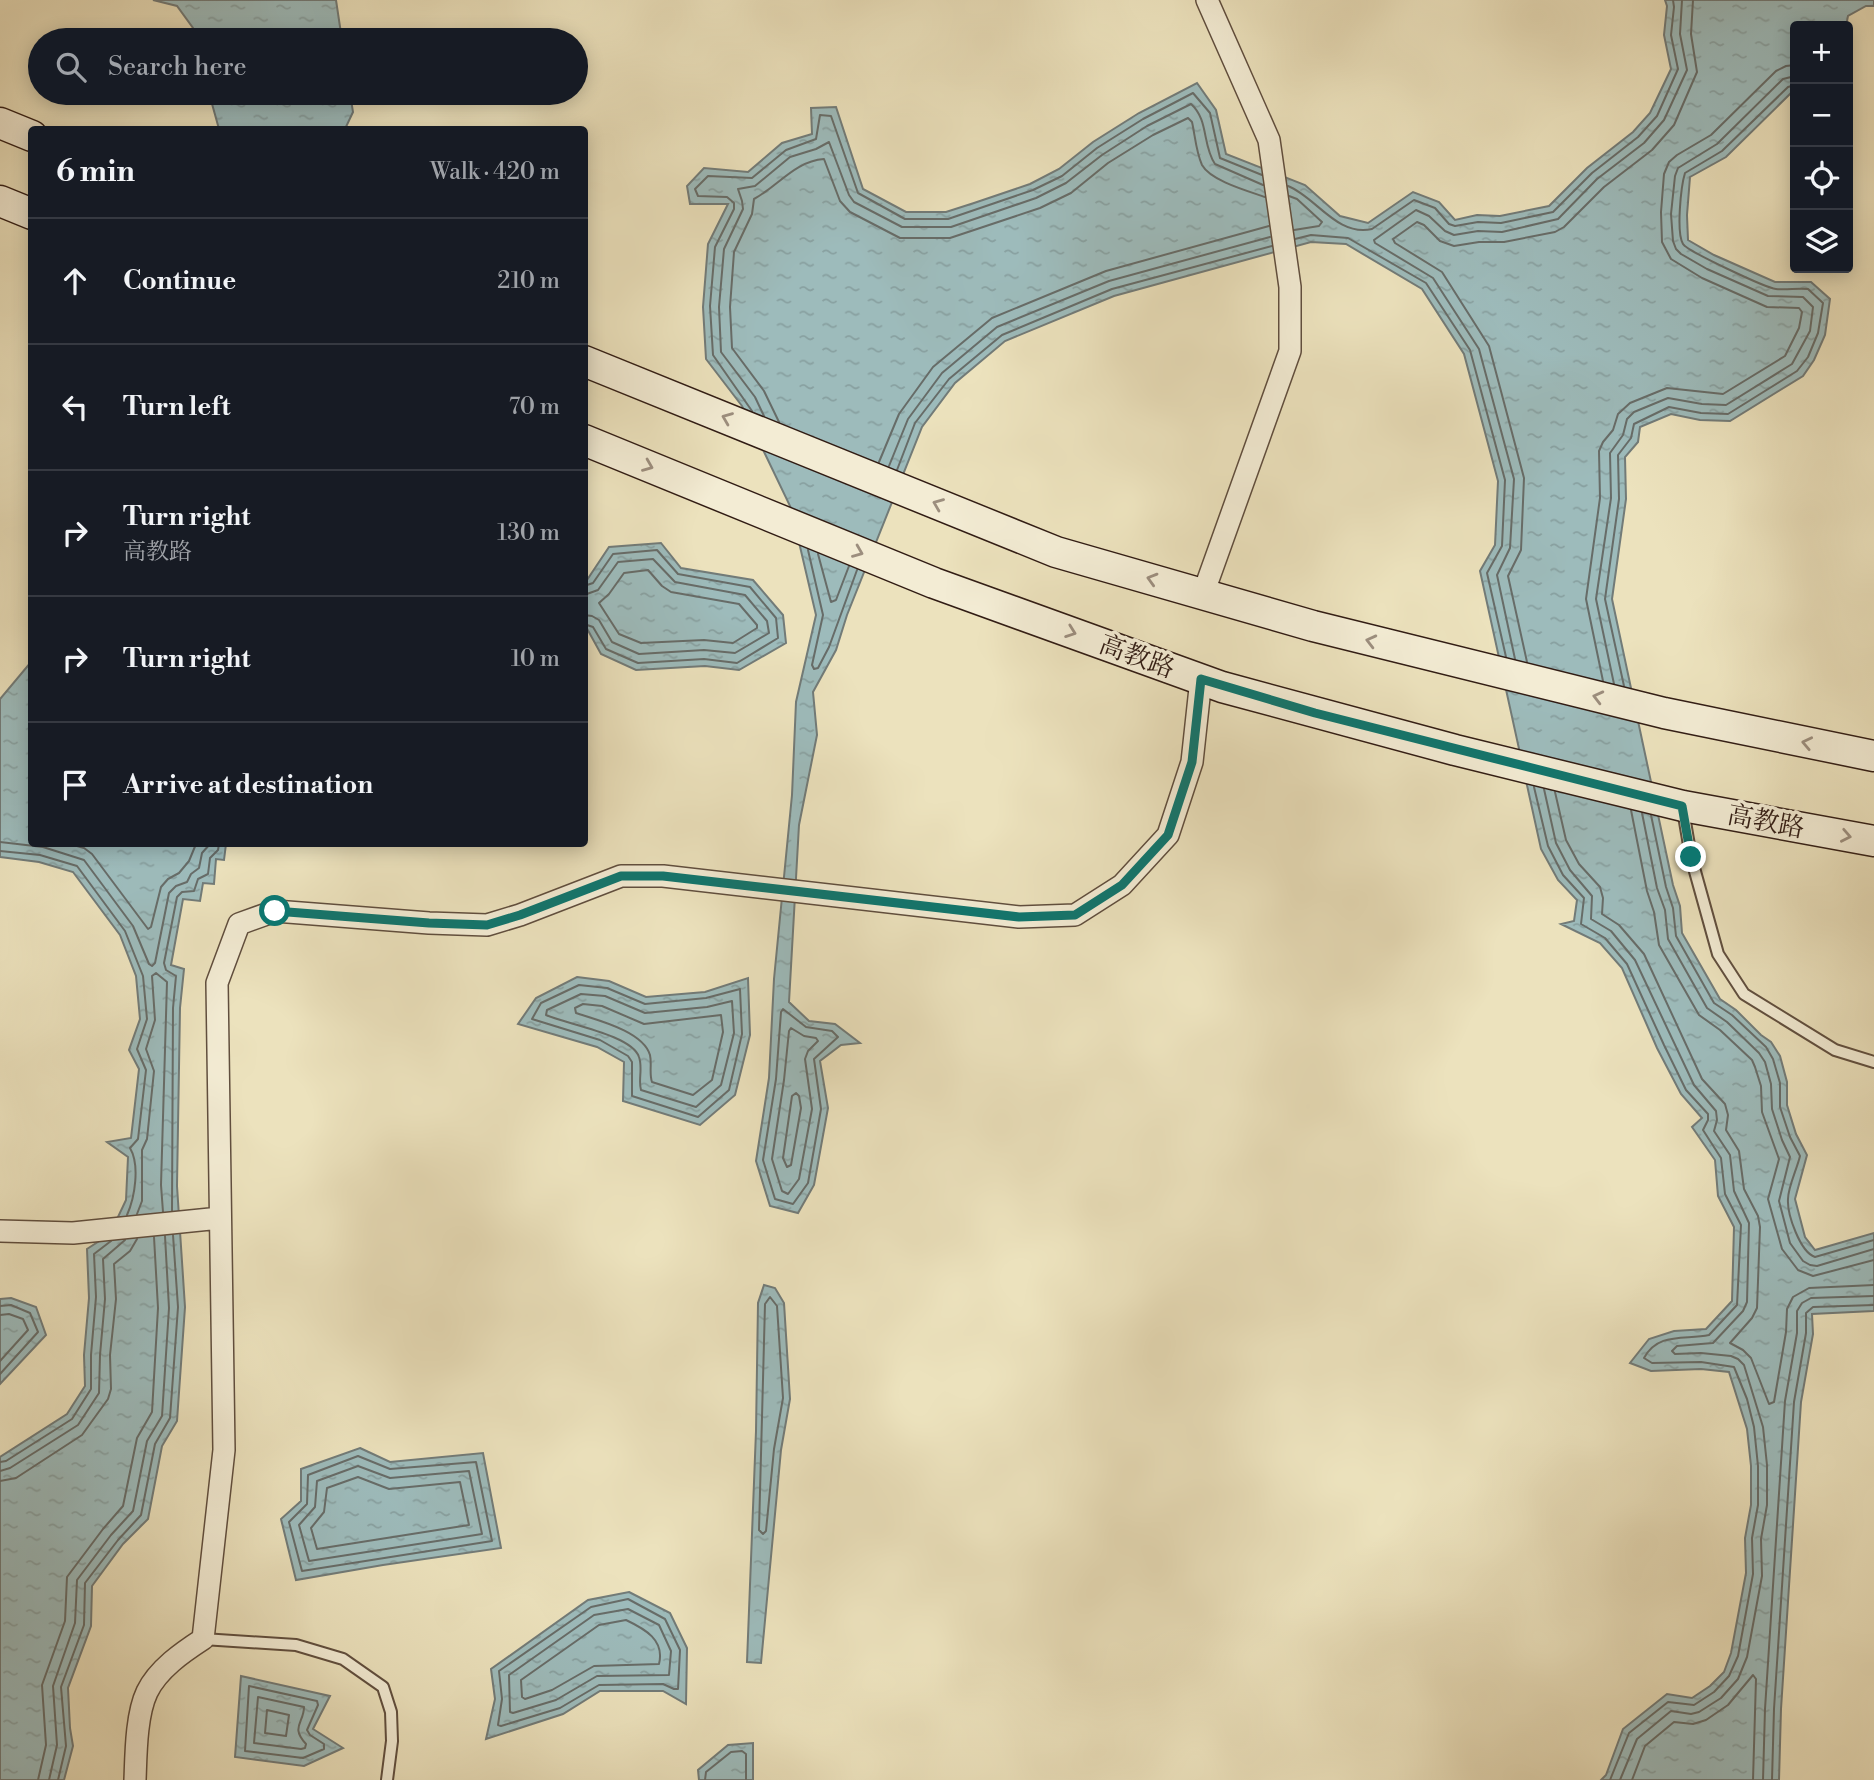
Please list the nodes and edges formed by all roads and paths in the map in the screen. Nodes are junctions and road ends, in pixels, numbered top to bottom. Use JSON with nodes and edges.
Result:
{"nodes":[{"id":1,"x":1207,"y":0,"type":"edge"},
{"id":2,"x":0,"y":123,"type":"edge"},
{"id":3,"x":28,"y":134,"type":"edge"},
{"id":4,"x":0,"y":201,"type":"edge"},
{"id":5,"x":28,"y":212,"type":"edge"},
{"id":6,"x":588,"y":363,"type":"edge"},
{"id":7,"x":588,"y":442,"type":"edge"},
{"id":8,"x":1203,"y":594,"type":"junction"},
{"id":9,"x":1201,"y":679,"type":"junction"},
{"id":10,"x":1874,"y":756,"type":"edge"},
{"id":11,"x":1682,"y":806,"type":"junction"},
{"id":12,"x":1874,"y":841,"type":"edge"},
{"id":13,"x":1874,"y":1062,"type":"edge"},
{"id":14,"x":220,"y":1218,"type":"junction"},
{"id":15,"x":0,"y":1231,"type":"edge"},
{"id":16,"x":203,"y":1639,"type":"junction"},
{"id":17,"x":135,"y":1780,"type":"edge"},
{"id":18,"x":387,"y":1780,"type":"edge"}],
"edges":[{"from":1,"to":8,"type":"street"},
{"from":2,"to":3,"type":"main road"},
{"from":4,"to":5,"type":"main road"},
{"from":8,"to":6,"type":"main road","one_way":true},
{"from":7,"to":9,"type":"main road","name":"高教路","one_way":true},
{"from":10,"to":8,"type":"main road","one_way":true},
{"from":9,"to":11,"type":"main road","name":"高教路"},
{"from":9,"to":14,"type":"street"},
{"from":11,"to":12,"type":"main road","name":"高教路","one_way":true},
{"from":11,"to":13,"type":"lane"},
{"from":14,"to":15,"type":"street"},
{"from":14,"to":16,"type":"street"},
{"from":16,"to":17,"type":"street"},
{"from":16,"to":18,"type":"lane"}]}
